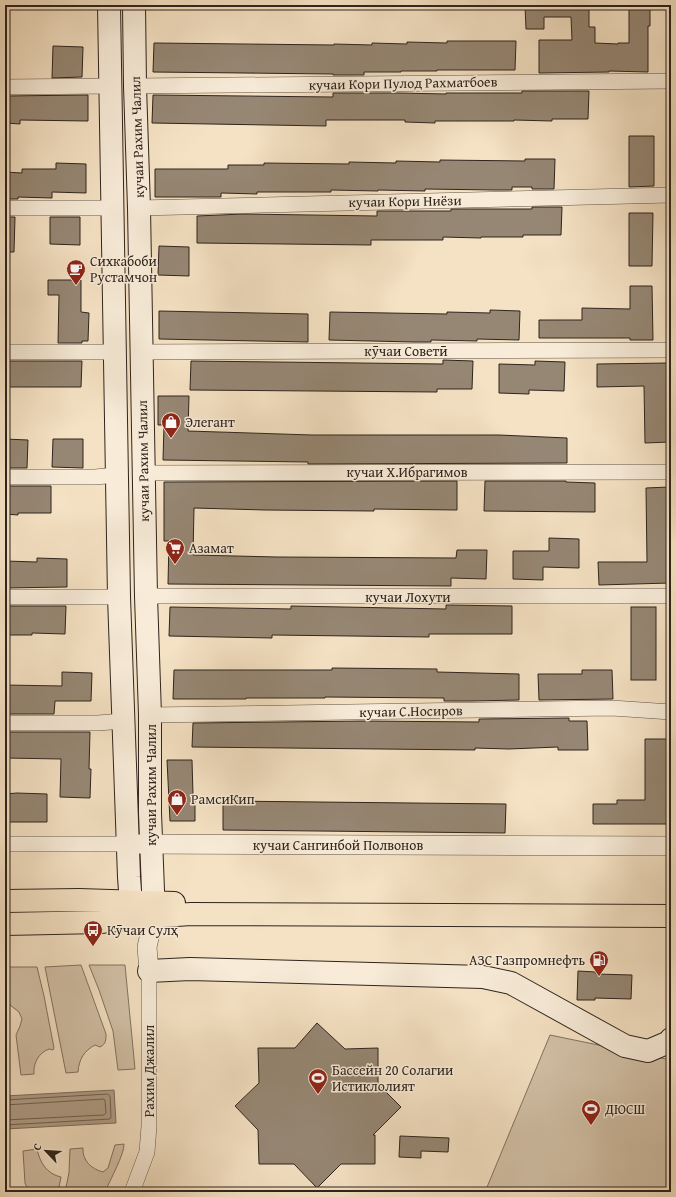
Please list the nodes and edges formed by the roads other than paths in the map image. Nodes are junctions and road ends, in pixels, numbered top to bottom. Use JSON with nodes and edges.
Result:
{"nodes":[{"id":1,"x":109,"y":5,"type":"edge"},
{"id":2,"x":134,"y":5,"type":"edge"},
{"id":3,"x":671,"y":81,"type":"edge"},
{"id":4,"x":111,"y":86,"type":"junction"},
{"id":5,"x":135,"y":86,"type":"junction"},
{"id":6,"x":5,"y":87,"type":"edge"},
{"id":7,"x":671,"y":195,"type":"edge"},
{"id":8,"x":5,"y":208,"type":"edge"},
{"id":9,"x":113,"y":208,"type":"junction"},
{"id":10,"x":139,"y":208,"type":"junction"},
{"id":11,"x":671,"y":350,"type":"edge"},
{"id":12,"x":5,"y":352,"type":"edge"},
{"id":13,"x":115,"y":352,"type":"junction"},
{"id":14,"x":141,"y":352,"type":"junction"},
{"id":15,"x":671,"y":472,"type":"edge"},
{"id":16,"x":144,"y":474,"type":"junction"},
{"id":17,"x":117,"y":475,"type":"junction"},
{"id":18,"x":5,"y":478,"type":"edge"},
{"id":19,"x":146,"y":596,"type":"junction"},
{"id":20,"x":671,"y":596,"type":"edge"},
{"id":21,"x":5,"y":597,"type":"edge"},
{"id":22,"x":119,"y":598,"type":"junction"},
{"id":23,"x":671,"y":712,"type":"edge"},
{"id":24,"x":150,"y":715,"type":"junction"},
{"id":25,"x":123,"y":721,"type":"junction"},
{"id":26,"x":5,"y":722,"type":"edge"},
{"id":27,"x":5,"y":844,"type":"edge"},
{"id":28,"x":129,"y":844,"type":"junction"},
{"id":29,"x":151,"y":844,"type":"junction"},
{"id":30,"x":671,"y":846,"type":"edge"},
{"id":31,"x":5,"y":901,"type":"edge"},
{"id":32,"x":671,"y":903,"type":"edge"},
{"id":33,"x":153,"y":909,"type":"junction"},
{"id":34,"x":131,"y":910,"type":"junction"},
{"id":35,"x":600,"y":910,"type":"junction"},
{"id":36,"x":671,"y":916,"type":"edge"},
{"id":37,"x":5,"y":924,"type":"edge"},
{"id":38,"x":147,"y":947,"type":"junction"},
{"id":39,"x":149,"y":971,"type":"junction"},
{"id":40,"x":671,"y":1039,"type":"edge"},
{"id":41,"x":132,"y":1192,"type":"edge"}],
"edges":[{"from":1,"to":4,"type":"main road","name":"кучаи Рахим Чалил"},
{"from":2,"to":5,"type":"main road","name":"кучаи Рахим Чалил"},
{"from":3,"to":5,"type":"street","name":"кучаи Кори Пулод Рахматбоев"},
{"from":4,"to":6,"type":"street"},
{"from":4,"to":9,"type":"main road","name":"кучаи Рахим Чалил"},
{"from":5,"to":10,"type":"main road","name":"кучаи Рахим Чалил"},
{"from":7,"to":10,"type":"street","name":"кучаи Кори Ниёзи"},
{"from":8,"to":9,"type":"street"},
{"from":9,"to":13,"type":"main road","name":"кучаи Рахим Чалил"},
{"from":10,"to":14,"type":"main road","name":"кучаи Рахим Чалил"},
{"from":11,"to":14,"type":"street","name":"кӯчаи Советӣ"},
{"from":12,"to":13,"type":"street"},
{"from":13,"to":17,"type":"main road","name":"кучаи Рахим Чалил"},
{"from":14,"to":16,"type":"main road","name":"кучаи Рахим Чалил"},
{"from":15,"to":16,"type":"street","name":"кучаи Х.Ибрагимов"},
{"from":16,"to":19,"type":"main road","name":"кучаи Рахим Чалил"},
{"from":17,"to":18,"type":"street"},
{"from":17,"to":22,"type":"main road","name":"кучаи Рахим Чалил"},
{"from":19,"to":20,"type":"street","name":"кучаи Лохути"},
{"from":19,"to":24,"type":"main road","name":"кучаи Рахим Чалил"},
{"from":21,"to":22,"type":"street"},
{"from":22,"to":25,"type":"main road","name":"кучаи Рахим Чалил"},
{"from":23,"to":24,"type":"street","name":"кучаи С.Носиров"},
{"from":24,"to":29,"type":"main road","name":"кучаи Рахим Чалил"},
{"from":25,"to":26,"type":"street"},
{"from":25,"to":28,"type":"main road","name":"кучаи Рахим Чалил"},
{"from":27,"to":28,"type":"street","name":"кучаи Сангинбой Полвонов"},
{"from":28,"to":29,"type":"street","name":"кучаи Сангинбой Полвонов"},
{"from":28,"to":34,"type":"main road","name":"кучаи Рахим Чалил"},
{"from":29,"to":30,"type":"street","name":"кучаи Сангинбой Полвонов"},
{"from":29,"to":33,"type":"main road","name":"кучаи Рахим Чалил"},
{"from":31,"to":34,"type":"main road"},
{"from":32,"to":35,"type":"main road"},
{"from":33,"to":34,"type":"main road"},
{"from":33,"to":35,"type":"main road"},
{"from":33,"to":38,"type":"street"},
{"from":34,"to":37,"type":"main road"},
{"from":34,"to":38,"type":"street"},
{"from":35,"to":36,"type":"main road"},
{"from":38,"to":39,"type":"street","name":"Рахим Джалил"},
{"from":39,"to":40,"type":"main road"},
{"from":39,"to":41,"type":"street","name":"Рахим Джалил"}]}
